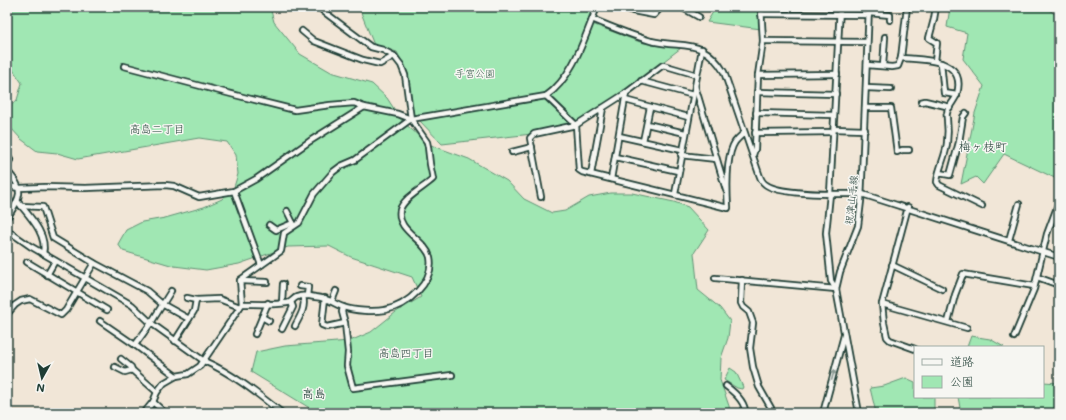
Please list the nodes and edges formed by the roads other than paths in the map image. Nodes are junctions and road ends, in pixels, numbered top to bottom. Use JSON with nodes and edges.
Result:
{"nodes":[{"id":1,"x":320,"y":7,"type":"edge"},
{"id":2,"x":597,"y":7,"type":"edge"},
{"id":3,"x":624,"y":7,"type":"edge"},
{"id":4,"x":661,"y":7,"type":"edge"},
{"id":5,"x":681,"y":7,"type":"edge"},
{"id":6,"x":761,"y":7,"type":"edge"},
{"id":7,"x":840,"y":7,"type":"edge"},
{"id":8,"x":869,"y":7,"type":"edge"},
{"id":9,"x":907,"y":7,"type":"edge"},
{"id":10,"x":936,"y":7,"type":"edge"},
{"id":11,"x":761,"y":14,"type":"junction"},
{"id":12,"x":840,"y":14,"type":"junction"},
{"id":13,"x":869,"y":14,"type":"junction"},
{"id":14,"x":700,"y":17,"type":"dead end"},
{"id":15,"x":592,"y":20,"type":"junction"},
{"id":16,"x":890,"y":20,"type":"dead end"},
{"id":17,"x":302,"y":31,"type":"dead end"},
{"id":18,"x":885,"y":37,"type":"dead end"},
{"id":19,"x":763,"y":41,"type":"junction"},
{"id":20,"x":838,"y":42,"type":"junction"},
{"id":21,"x":867,"y":42,"type":"junction"},
{"id":22,"x":702,"y":49,"type":"junction"},
{"id":23,"x":394,"y":56,"type":"junction"},
{"id":24,"x":901,"y":58,"type":"junction"},
{"id":25,"x":935,"y":61,"type":"junction"},
{"id":26,"x":941,"y":63,"type":"junction"},
{"id":27,"x":867,"y":65,"type":"junction"},
{"id":28,"x":124,"y":66,"type":"dead end"},
{"id":29,"x":883,"y":66,"type":"junction"},
{"id":30,"x":837,"y":74,"type":"junction"},
{"id":31,"x":697,"y":75,"type":"junction"},
{"id":32,"x":758,"y":75,"type":"junction"},
{"id":33,"x":641,"y":81,"type":"junction"},
{"id":34,"x":694,"y":85,"type":"junction"},
{"id":35,"x":866,"y":88,"type":"junction"},
{"id":36,"x":891,"y":89,"type":"dead end"},
{"id":37,"x":757,"y":92,"type":"junction"},
{"id":38,"x":626,"y":93,"type":"junction"},
{"id":39,"x":836,"y":94,"type":"junction"},
{"id":40,"x":957,"y":94,"type":"junction"},
{"id":41,"x":693,"y":95,"type":"junction"},
{"id":42,"x":546,"y":96,"type":"junction"},
{"id":43,"x":625,"y":100,"type":"junction"},
{"id":44,"x":921,"y":102,"type":"dead end"},
{"id":45,"x":364,"y":107,"type":"junction"},
{"id":46,"x":650,"y":107,"type":"junction"},
{"id":47,"x":950,"y":107,"type":"junction"},
{"id":48,"x":603,"y":108,"type":"junction"},
{"id":49,"x":865,"y":108,"type":"junction"},
{"id":50,"x":756,"y":113,"type":"junction"},
{"id":51,"x":966,"y":113,"type":"dead end"},
{"id":52,"x":834,"y":115,"type":"junction"},
{"id":53,"x":688,"y":117,"type":"junction"},
{"id":54,"x":411,"y":119,"type":"junction"},
{"id":55,"x":646,"y":124,"type":"junction"},
{"id":56,"x":576,"y":125,"type":"junction"},
{"id":57,"x":834,"y":130,"type":"junction"},
{"id":58,"x":864,"y":130,"type":"junction"},
{"id":59,"x":744,"y":132,"type":"junction"},
{"id":60,"x":685,"y":133,"type":"junction"},
{"id":61,"x":755,"y":133,"type":"junction"},
{"id":62,"x":619,"y":136,"type":"junction"},
{"id":63,"x":643,"y":141,"type":"junction"},
{"id":64,"x":532,"y":147,"type":"junction"},
{"id":65,"x":909,"y":150,"type":"dead end"},
{"id":66,"x":512,"y":152,"type":"dead end"},
{"id":67,"x":682,"y":152,"type":"junction"},
{"id":68,"x":753,"y":155,"type":"junction"},
{"id":69,"x":615,"y":157,"type":"junction"},
{"id":70,"x":716,"y":159,"type":"junction"},
{"id":71,"x":7,"y":171,"type":"edge"},
{"id":72,"x":678,"y":171,"type":"junction"},
{"id":73,"x":939,"y":173,"type":"junction"},
{"id":74,"x":592,"y":174,"type":"junction"},
{"id":75,"x":611,"y":178,"type":"junction"},
{"id":76,"x":7,"y":186,"type":"edge"},
{"id":77,"x":19,"y":188,"type":"junction"},
{"id":78,"x":234,"y":191,"type":"junction"},
{"id":79,"x":674,"y":194,"type":"junction"},
{"id":80,"x":727,"y":194,"type":"junction"},
{"id":81,"x":830,"y":194,"type":"junction"},
{"id":82,"x":862,"y":194,"type":"junction"},
{"id":83,"x":541,"y":197,"type":"dead end"},
{"id":84,"x":18,"y":202,"type":"junction"},
{"id":85,"x":1059,"y":202,"type":"edge"},
{"id":86,"x":1019,"y":204,"type":"dead end"},
{"id":87,"x":22,"y":206,"type":"junction"},
{"id":88,"x":982,"y":206,"type":"dead end"},
{"id":89,"x":908,"y":207,"type":"junction"},
{"id":90,"x":287,"y":211,"type":"dead end"},
{"id":91,"x":7,"y":218,"type":"edge"},
{"id":92,"x":269,"y":225,"type":"dead end"},
{"id":93,"x":294,"y":225,"type":"junction"},
{"id":94,"x":7,"y":230,"type":"edge"},
{"id":95,"x":1009,"y":240,"type":"junction"},
{"id":96,"x":1043,"y":252,"type":"junction"},
{"id":97,"x":43,"y":254,"type":"junction"},
{"id":98,"x":1059,"y":257,"type":"edge"},
{"id":99,"x":55,"y":261,"type":"junction"},
{"id":100,"x":27,"y":262,"type":"dead end"},
{"id":101,"x":94,"y":263,"type":"junction"},
{"id":102,"x":261,"y":265,"type":"junction"},
{"id":103,"x":892,"y":265,"type":"junction"},
{"id":104,"x":47,"y":275,"type":"junction"},
{"id":105,"x":1037,"y":277,"type":"junction"},
{"id":106,"x":85,"y":278,"type":"junction"},
{"id":107,"x":715,"y":278,"type":"dead end"},
{"id":108,"x":742,"y":280,"type":"junction"},
{"id":109,"x":240,"y":281,"type":"junction"},
{"id":110,"x":268,"y":282,"type":"dead end"},
{"id":111,"x":283,"y":284,"type":"dead end"},
{"id":112,"x":1059,"y":284,"type":"edge"},
{"id":113,"x":300,"y":286,"type":"dead end"},
{"id":114,"x":1034,"y":286,"type":"junction"},
{"id":115,"x":836,"y":289,"type":"junction"},
{"id":116,"x":942,"y":289,"type":"dead end"},
{"id":117,"x":171,"y":291,"type":"dead end"},
{"id":118,"x":336,"y":291,"type":"dead end"},
{"id":119,"x":76,"y":292,"type":"junction"},
{"id":120,"x":305,"y":296,"type":"junction"},
{"id":121,"x":187,"y":298,"type":"dead end"},
{"id":122,"x":325,"y":298,"type":"junction"},
{"id":123,"x":196,"y":300,"type":"junction"},
{"id":124,"x":332,"y":300,"type":"junction"},
{"id":125,"x":291,"y":302,"type":"junction"},
{"id":126,"x":282,"y":303,"type":"junction"},
{"id":127,"x":162,"y":304,"type":"junction"},
{"id":128,"x":268,"y":304,"type":"junction"},
{"id":129,"x":882,"y":304,"type":"junction"},
{"id":130,"x":241,"y":306,"type":"junction"},
{"id":131,"x":343,"y":307,"type":"junction"},
{"id":132,"x":107,"y":310,"type":"dead end"},
{"id":133,"x":7,"y":314,"type":"edge"},
{"id":134,"x":262,"y":317,"type":"junction"},
{"id":135,"x":189,"y":319,"type":"junction"},
{"id":136,"x":100,"y":321,"type":"dead end"},
{"id":137,"x":269,"y":321,"type":"dead end"},
{"id":138,"x":948,"y":322,"type":"junction"},
{"id":139,"x":345,"y":323,"type":"junction"},
{"id":140,"x":151,"y":324,"type":"junction"},
{"id":141,"x":295,"y":326,"type":"dead end"},
{"id":142,"x":967,"y":328,"type":"dead end"},
{"id":143,"x":282,"y":329,"type":"dead end"},
{"id":144,"x":255,"y":334,"type":"dead end"},
{"id":145,"x":845,"y":334,"type":"junction"},
{"id":146,"x":1014,"y":337,"type":"dead end"},
{"id":147,"x":176,"y":341,"type":"junction"},
{"id":148,"x":135,"y":345,"type":"junction"},
{"id":149,"x":914,"y":349,"type":"edge"},
{"id":150,"x":121,"y":359,"type":"dead end"},
{"id":151,"x":204,"y":361,"type":"junction"},
{"id":152,"x":116,"y":367,"type":"dead end"},
{"id":153,"x":132,"y":370,"type":"junction"},
{"id":154,"x":452,"y":375,"type":"dead end"},
{"id":155,"x":176,"y":376,"type":"junction"},
{"id":156,"x":726,"y":386,"type":"dead end"},
{"id":157,"x":157,"y":392,"type":"junction"},
{"id":158,"x":152,"y":402,"type":"junction"},
{"id":159,"x":144,"y":413,"type":"edge"},
{"id":160,"x":165,"y":413,"type":"edge"},
{"id":161,"x":282,"y":413,"type":"edge"},
{"id":162,"x":745,"y":413,"type":"edge"},
{"id":163,"x":770,"y":413,"type":"edge"},
{"id":164,"x":823,"y":413,"type":"edge"},
{"id":165,"x":860,"y":413,"type":"edge"}],
"edges":[{"from":1,"to":23,"type":"street"},
{"from":2,"to":15,"type":"street"},
{"from":3,"to":4,"type":"street"},
{"from":5,"to":14,"type":"street"},
{"from":6,"to":11,"type":"street"},
{"from":7,"to":12,"type":"street"},
{"from":8,"to":13,"type":"street","name":"祝津山手線"},
{"from":9,"to":24,"type":"street"},
{"from":10,"to":25,"type":"street"},
{"from":11,"to":12,"type":"street"},
{"from":11,"to":19,"type":"street"},
{"from":12,"to":13,"type":"street"},
{"from":12,"to":20,"type":"street"},
{"from":13,"to":16,"type":"street"},
{"from":13,"to":21,"type":"street","name":"祝津山手線"},
{"from":15,"to":22,"type":"street"},
{"from":15,"to":42,"type":"street"},
{"from":17,"to":23,"type":"street"},
{"from":18,"to":29,"type":"street"},
{"from":19,"to":20,"type":"street"},
{"from":19,"to":32,"type":"street"},
{"from":20,"to":21,"type":"street"},
{"from":20,"to":30,"type":"street"},
{"from":21,"to":27,"type":"street","name":"祝津山手線"},
{"from":22,"to":31,"type":"street"},
{"from":22,"to":59,"type":"street"},
{"from":23,"to":54,"type":"street"},
{"from":24,"to":25,"type":"street"},
{"from":24,"to":29,"type":"street"},
{"from":25,"to":26,"type":"street"},
{"from":26,"to":40,"type":"street"},
{"from":26,"to":40,"type":"street"},
{"from":27,"to":29,"type":"street"},
{"from":27,"to":35,"type":"street","name":"祝津山手線"},
{"from":28,"to":45,"type":"street"},
{"from":30,"to":32,"type":"street"},
{"from":30,"to":39,"type":"street"},
{"from":31,"to":33,"type":"street"},
{"from":31,"to":34,"type":"street"},
{"from":32,"to":37,"type":"street"},
{"from":33,"to":38,"type":"street"},
{"from":33,"to":41,"type":"street"},
{"from":34,"to":41,"type":"street"},
{"from":34,"to":70,"type":"street"},
{"from":35,"to":36,"type":"street"},
{"from":35,"to":49,"type":"street","name":"祝津山手線"},
{"from":37,"to":39,"type":"street"},
{"from":37,"to":50,"type":"street"},
{"from":38,"to":43,"type":"street"},
{"from":38,"to":48,"type":"street"},
{"from":39,"to":52,"type":"street"},
{"from":40,"to":47,"type":"street"},
{"from":41,"to":53,"type":"street"},
{"from":42,"to":54,"type":"street"},
{"from":42,"to":56,"type":"street"},
{"from":43,"to":46,"type":"street"},
{"from":43,"to":62,"type":"street"},
{"from":44,"to":47,"type":"street"},
{"from":45,"to":54,"type":"street"},
{"from":45,"to":78,"type":"street"},
{"from":46,"to":53,"type":"street"},
{"from":46,"to":55,"type":"street"},
{"from":47,"to":73,"type":"street"},
{"from":48,"to":56,"type":"street"},
{"from":48,"to":74,"type":"street"},
{"from":49,"to":58,"type":"street","name":"祝津山手線"},
{"from":49,"to":65,"type":"street"},
{"from":50,"to":52,"type":"street"},
{"from":50,"to":61,"type":"street"},
{"from":51,"to":73,"type":"street"},
{"from":52,"to":57,"type":"street"},
{"from":53,"to":60,"type":"street"},
{"from":54,"to":93,"type":"street"},
{"from":54,"to":131,"type":"street"},
{"from":55,"to":60,"type":"street"},
{"from":55,"to":63,"type":"street"},
{"from":56,"to":64,"type":"street"},
{"from":56,"to":74,"type":"street"},
{"from":57,"to":58,"type":"street"},
{"from":57,"to":61,"type":"street"},
{"from":57,"to":81,"type":"street"},
{"from":58,"to":82,"type":"street","name":"祝津山手線"},
{"from":59,"to":68,"type":"street"},
{"from":59,"to":80,"type":"street"},
{"from":60,"to":67,"type":"street"},
{"from":61,"to":68,"type":"street"},
{"from":62,"to":63,"type":"street"},
{"from":62,"to":69,"type":"street"},
{"from":63,"to":67,"type":"street"},
{"from":64,"to":66,"type":"street"},
{"from":64,"to":83,"type":"street"},
{"from":67,"to":70,"type":"street"},
{"from":67,"to":72,"type":"street"},
{"from":68,"to":81,"type":"street"},
{"from":69,"to":72,"type":"street"},
{"from":69,"to":75,"type":"street"},
{"from":70,"to":80,"type":"street"},
{"from":71,"to":77,"type":"street"},
{"from":72,"to":79,"type":"street"},
{"from":73,"to":88,"type":"street"},
{"from":74,"to":75,"type":"street"},
{"from":75,"to":79,"type":"street"},
{"from":76,"to":77,"type":"street"},
{"from":77,"to":78,"type":"street"},
{"from":77,"to":84,"type":"street"},
{"from":78,"to":102,"type":"street"},
{"from":79,"to":80,"type":"street"},
{"from":81,"to":82,"type":"street"},
{"from":81,"to":115,"type":"street"},
{"from":82,"to":89,"type":"street"},
{"from":82,"to":115,"type":"street","name":"祝津山手線"},
{"from":84,"to":87,"type":"street"},
{"from":84,"to":91,"type":"street"},
{"from":85,"to":96,"type":"street"},
{"from":86,"to":95,"type":"street"},
{"from":87,"to":97,"type":"street"},
{"from":87,"to":101,"type":"street"},
{"from":89,"to":95,"type":"street"},
{"from":89,"to":103,"type":"street"},
{"from":90,"to":93,"type":"street"},
{"from":92,"to":93,"type":"street"},
{"from":93,"to":102,"type":"street"},
{"from":94,"to":97,"type":"street"},
{"from":95,"to":96,"type":"street"},
{"from":96,"to":98,"type":"street"},
{"from":96,"to":105,"type":"street"},
{"from":97,"to":99,"type":"street"},
{"from":99,"to":104,"type":"street"},
{"from":99,"to":106,"type":"street"},
{"from":100,"to":104,"type":"street"},
{"from":101,"to":106,"type":"street"},
{"from":101,"to":127,"type":"street"},
{"from":102,"to":109,"type":"street"},
{"from":103,"to":116,"type":"street"},
{"from":103,"to":129,"type":"street"},
{"from":104,"to":119,"type":"street"},
{"from":105,"to":112,"type":"street"},
{"from":105,"to":114,"type":"street"},
{"from":106,"to":119,"type":"street"},
{"from":106,"to":140,"type":"street"},
{"from":107,"to":108,"type":"street"},
{"from":108,"to":115,"type":"street"},
{"from":108,"to":163,"type":"street"},
{"from":109,"to":110,"type":"street"},
{"from":109,"to":130,"type":"street"},
{"from":111,"to":126,"type":"street"},
{"from":113,"to":120,"type":"street"},
{"from":114,"to":138,"type":"street"},
{"from":114,"to":146,"type":"street"},
{"from":115,"to":145,"type":"street","name":"祝津山手線"},
{"from":117,"to":127,"type":"street"},
{"from":118,"to":124,"type":"street"},
{"from":119,"to":132,"type":"street"},
{"from":119,"to":133,"type":"street"},
{"from":120,"to":122,"type":"street"},
{"from":120,"to":125,"type":"street"},
{"from":120,"to":141,"type":"street"},
{"from":121,"to":123,"type":"street"},
{"from":122,"to":124,"type":"street"},
{"from":122,"to":139,"type":"street"},
{"from":123,"to":130,"type":"street"},
{"from":123,"to":135,"type":"street"},
{"from":124,"to":131,"type":"street"},
{"from":125,"to":126,"type":"street"},
{"from":125,"to":143,"type":"street"},
{"from":126,"to":128,"type":"street"},
{"from":127,"to":135,"type":"street"},
{"from":127,"to":140,"type":"street"},
{"from":128,"to":130,"type":"street"},
{"from":128,"to":134,"type":"street"},
{"from":129,"to":138,"type":"street"},
{"from":129,"to":149,"type":"street"},
{"from":130,"to":151,"type":"street"},
{"from":131,"to":139,"type":"street"},
{"from":134,"to":137,"type":"street"},
{"from":134,"to":144,"type":"street"},
{"from":135,"to":147,"type":"street"},
{"from":136,"to":148,"type":"street"},
{"from":138,"to":142,"type":"street"},
{"from":139,"to":154,"type":"street"},
{"from":140,"to":147,"type":"street"},
{"from":140,"to":148,"type":"street"},
{"from":164,"to":145,"type":"street","one_way":true},
{"from":145,"to":165,"type":"street","name":"祝津山手線"},
{"from":147,"to":151,"type":"street"},
{"from":148,"to":155,"type":"street"},
{"from":150,"to":153,"type":"street"},
{"from":151,"to":155,"type":"street"},
{"from":151,"to":161,"type":"street"},
{"from":152,"to":153,"type":"street"},
{"from":153,"to":157,"type":"street"},
{"from":155,"to":157,"type":"street"},
{"from":156,"to":162,"type":"street"},
{"from":157,"to":158,"type":"street"},
{"from":158,"to":159,"type":"street"},
{"from":158,"to":160,"type":"street"}]}
